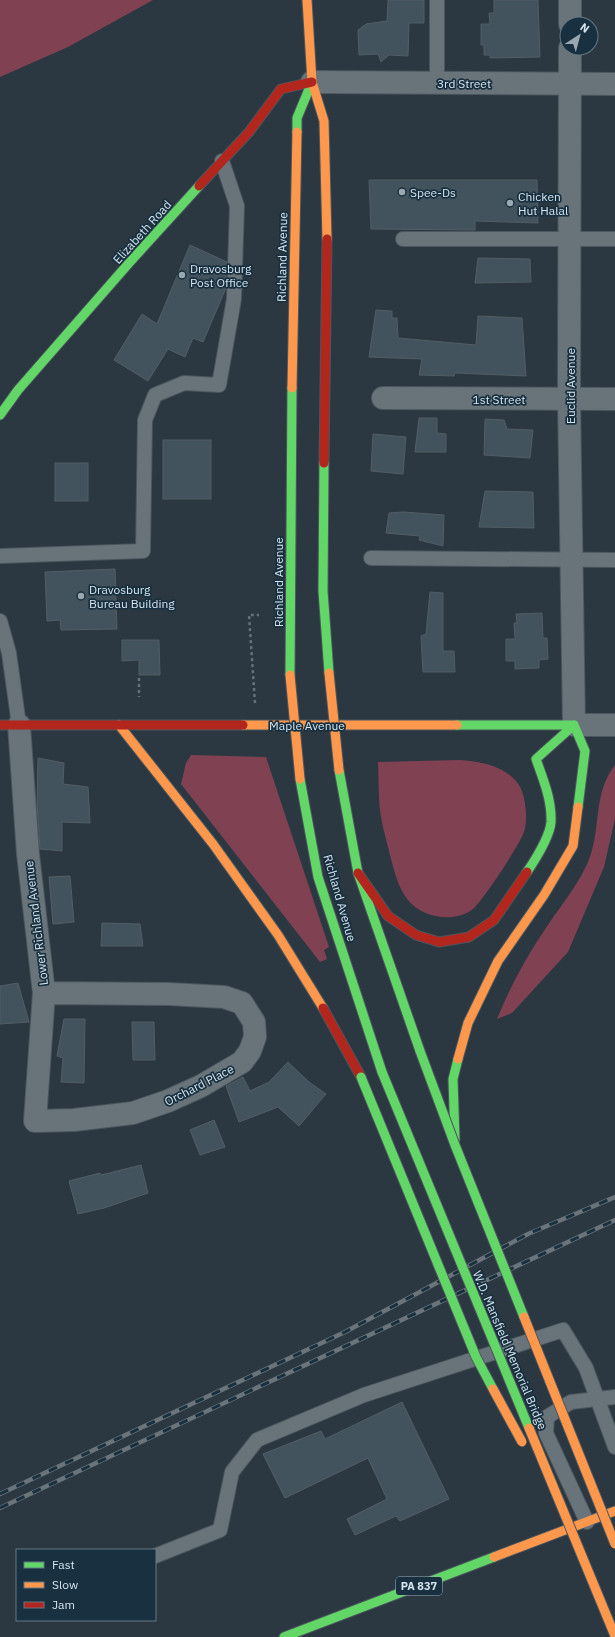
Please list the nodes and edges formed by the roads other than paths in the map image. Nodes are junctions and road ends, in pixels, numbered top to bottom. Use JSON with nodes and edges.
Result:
{"nodes":[{"id":1,"x":307,"y":0,"type":"edge"},
{"id":2,"x":437,"y":0,"type":"edge"},
{"id":3,"x":570,"y":0,"type":"edge"},
{"id":4,"x":570,"y":16,"type":"edge"},
{"id":5,"x":570,"y":56,"type":"edge"},
{"id":6,"x":312,"y":82,"type":"junction"},
{"id":7,"x":437,"y":83,"type":"junction"},
{"id":8,"x":570,"y":83,"type":"junction"},
{"id":9,"x":615,"y":84,"type":"edge"},
{"id":10,"x":222,"y":161,"type":"junction"},
{"id":11,"x":570,"y":238,"type":"junction"},
{"id":12,"x":403,"y":239,"type":"dead end"},
{"id":13,"x":615,"y":239,"type":"edge"},
{"id":14,"x":383,"y":398,"type":"dead end"},
{"id":15,"x":569,"y":399,"type":"junction"},
{"id":16,"x":615,"y":399,"type":"edge"},
{"id":17,"x":0,"y":415,"type":"edge"},
{"id":18,"x":0,"y":556,"type":"edge"},
{"id":19,"x":371,"y":558,"type":"dead end"},
{"id":20,"x":615,"y":560,"type":"edge"},
{"id":21,"x":572,"y":561,"type":"junction"},
{"id":22,"x":0,"y":621,"type":"edge"},
{"id":23,"x":9,"y":725,"type":"edge"},
{"id":24,"x":119,"y":725,"type":"junction"},
{"id":25,"x":574,"y":725,"type":"junction"},
{"id":26,"x":615,"y":725,"type":"edge"},
{"id":27,"x":358,"y":873,"type":"junction"},
{"id":28,"x":44,"y":993,"type":"junction"},
{"id":29,"x":420,"y":1051,"type":"joint"},
{"id":30,"x":382,"y":1072,"type":"joint"},
{"id":31,"x":35,"y":1121,"type":"joint"},
{"id":32,"x":455,"y":1145,"type":"junction"},
{"id":33,"x":615,"y":1397,"type":"edge"},
{"id":34,"x":597,"y":1399,"type":"junction"},
{"id":35,"x":615,"y":1447,"type":"edge"},
{"id":36,"x":527,"y":1453,"type":"dead end"},
{"id":37,"x":535,"y":1466,"type":"dead end"},
{"id":38,"x":615,"y":1511,"type":"edge"},
{"id":39,"x":587,"y":1522,"type":"junction"},
{"id":40,"x":615,"y":1544,"type":"edge"},
{"id":41,"x":579,"y":1548,"type":"junction"},
{"id":42,"x":156,"y":1556,"type":"edge"},
{"id":43,"x":615,"y":1636,"type":"edge"},
{"id":44,"x":284,"y":1637,"type":"edge"}],
"edges":[{"from":1,"to":6,"type":"main road","name":"Richland Avenue"},
{"from":2,"to":7,"type":"lane"},
{"from":3,"to":4,"type":"street"},
{"from":5,"to":8,"type":"street","name":"Euclid Avenue"},
{"from":6,"to":7,"type":"street","name":"3rd Street"},
{"from":6,"to":10,"type":"main road","name":"Elizabeth Road"},
{"from":6,"to":27,"type":"main road","name":"Richland Avenue","bridge":true},
{"from":6,"to":30,"type":"main road","name":"Richland Avenue","bridge":true},
{"from":7,"to":8,"type":"street","name":"3rd Street"},
{"from":8,"to":9,"type":"street","name":"3rd Street"},
{"from":8,"to":11,"type":"street","name":"Euclid Avenue"},
{"from":10,"to":17,"type":"main road","name":"Elizabeth Road"},
{"from":10,"to":18,"type":"lane"},
{"from":11,"to":12,"type":"lane"},
{"from":11,"to":13,"type":"lane"},
{"from":11,"to":15,"type":"street","name":"Euclid Avenue"},
{"from":14,"to":15,"type":"street","name":"1st Street"},
{"from":15,"to":16,"type":"street","name":"1st Street"},
{"from":15,"to":21,"type":"street","name":"Euclid Avenue"},
{"from":19,"to":21,"type":"lane"},
{"from":20,"to":21,"type":"lane"},
{"from":21,"to":25,"type":"street","name":"Euclid Avenue"},
{"from":22,"to":23,"type":"lane"},
{"from":23,"to":24,"type":"main road","name":"Maple Avenue"},
{"from":23,"to":28,"type":"street","name":"Lower Richland Avenue"},
{"from":24,"to":25,"type":"main road","name":"Maple Avenue"},
{"from":24,"to":36,"type":"main road","bridge":true},
{"from":25,"to":26,"type":"street","name":"Maple Avenue"},
{"from":25,"to":27,"type":"main road"},
{"from":25,"to":32,"type":"main road"},
{"from":27,"to":29,"type":"main road","name":"Richland Avenue"},
{"from":28,"to":31,"type":"street","name":"Lower Richland Avenue"},
{"from":28,"to":31,"type":"street","name":"Orchard Place"},
{"from":29,"to":32,"type":"main road","name":"W.D. Mansfield Memorial Bridge","bridge":true},
{"from":30,"to":41,"type":"main road","name":"W.D. Mansfield Memorial Bridge","bridge":true},
{"from":32,"to":40,"type":"main road","name":"W.D. Mansfield Memorial Bridge","bridge":true},
{"from":33,"to":34,"type":"lane"},
{"from":34,"to":35,"type":"lane"},
{"from":34,"to":39,"type":"lane"},
{"from":34,"to":42,"type":"lane"},
{"from":37,"to":41,"type":"main road","bridge":true},
{"from":38,"to":39,"type":"main road","number":"PA 837"},
{"from":39,"to":44,"type":"main road","number":"PA 837"},
{"from":41,"to":43,"type":"main road","name":"W.D. Mansfield Memorial Bridge","bridge":true}]}
